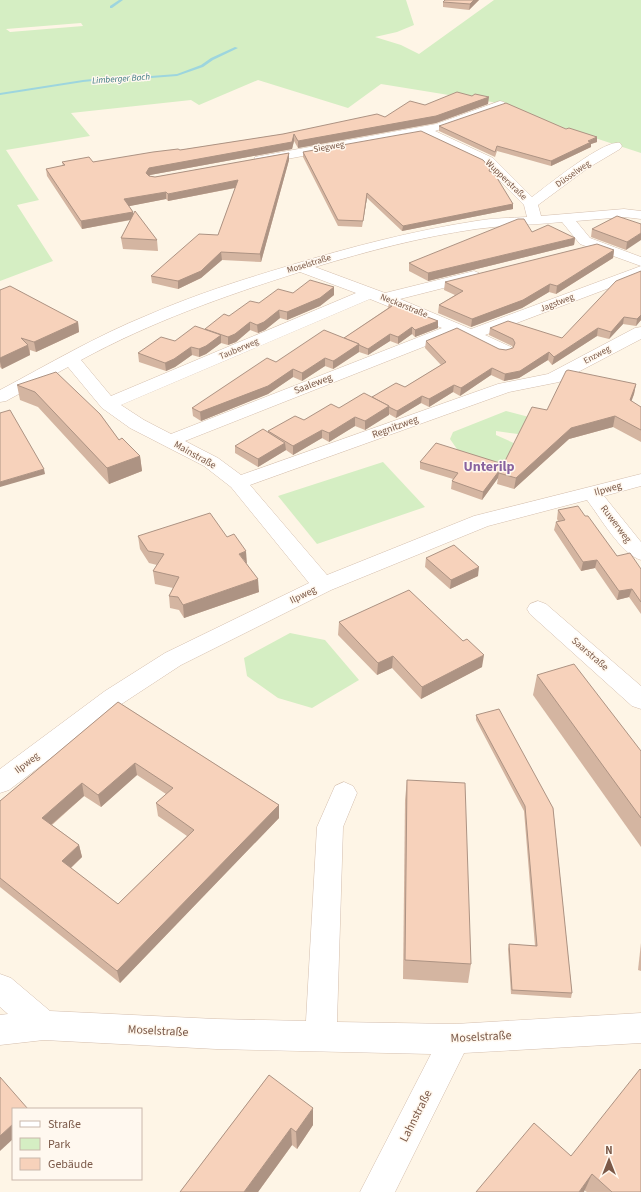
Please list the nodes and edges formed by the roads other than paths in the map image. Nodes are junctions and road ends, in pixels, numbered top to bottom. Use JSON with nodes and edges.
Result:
{"nodes":[{"id":1,"x":500,"y":105,"type":"edge"},
{"id":2,"x":422,"y":130,"type":"junction"},
{"id":3,"x":616,"y":146,"type":"dead end"},
{"id":4,"x":248,"y":162,"type":"edge"},
{"id":5,"x":531,"y":204,"type":"junction"},
{"id":6,"x":641,"y":215,"type":"edge"},
{"id":7,"x":566,"y":218,"type":"junction"},
{"id":8,"x":534,"y":220,"type":"junction"},
{"id":9,"x":598,"y":245,"type":"junction"},
{"id":10,"x":575,"y":251,"type":"edge"},
{"id":11,"x":641,"y":262,"type":"edge"},
{"id":12,"x":300,"y":267,"type":"junction"},
{"id":13,"x":641,"y":271,"type":"edge"},
{"id":14,"x":491,"y":272,"type":"edge"},
{"id":15,"x":377,"y":296,"type":"junction"},
{"id":16,"x":456,"y":328,"type":"junction"},
{"id":17,"x":641,"y":332,"type":"edge"},
{"id":18,"x":472,"y":334,"type":"junction"},
{"id":19,"x":505,"y":351,"type":"edge"},
{"id":20,"x":70,"y":358,"type":"junction"},
{"id":21,"x":554,"y":378,"type":"joint"},
{"id":22,"x":0,"y":397,"type":"edge"},
{"id":23,"x":108,"y":404,"type":"junction"},
{"id":24,"x":170,"y":441,"type":"junction"},
{"id":25,"x":641,"y":480,"type":"edge"},
{"id":26,"x":238,"y":482,"type":"junction"},
{"id":27,"x":592,"y":493,"type":"junction"},
{"id":28,"x":641,"y":553,"type":"edge"},
{"id":29,"x":323,"y":585,"type":"junction"},
{"id":30,"x":538,"y":609,"type":"dead end"},
{"id":31,"x":641,"y":700,"type":"edge"},
{"id":32,"x":0,"y":783,"type":"edge"},
{"id":33,"x":344,"y":793,"type":"dead end"},
{"id":34,"x":0,"y":988,"type":"edge"},
{"id":35,"x":44,"y":1025,"type":"junction"},
{"id":36,"x":641,"y":1028,"type":"edge"},
{"id":37,"x":0,"y":1030,"type":"edge"},
{"id":38,"x":321,"y":1035,"type":"junction"},
{"id":39,"x":455,"y":1039,"type":"junction"},
{"id":40,"x":377,"y":1192,"type":"edge"}],
"edges":[{"from":1,"to":2,"type":"street","name":"Siegweg"},
{"from":2,"to":4,"type":"street","name":"Siegweg"},
{"from":2,"to":5,"type":"street","name":"Wupperstraße"},
{"from":3,"to":5,"type":"street","name":"Düsselweg"},
{"from":5,"to":8,"type":"street","name":"Wupperstraße"},
{"from":6,"to":7,"type":"street","name":"Moselstraße"},
{"from":7,"to":8,"type":"street","name":"Moselstraße"},
{"from":7,"to":9,"type":"street"},
{"from":8,"to":12,"type":"street","name":"Moselstraße"},
{"from":9,"to":10,"type":"street"},
{"from":9,"to":11,"type":"street"},
{"from":12,"to":15,"type":"street","name":"Neckarstraße"},
{"from":12,"to":20,"type":"street","name":"Moselstraße"},
{"from":13,"to":18,"type":"street","name":"Jagstweg"},
{"from":14,"to":15,"type":"street","name":"Tauberweg"},
{"from":15,"to":16,"type":"street","name":"Neckarstraße"},
{"from":15,"to":23,"type":"street","name":"Tauberweg"},
{"from":16,"to":18,"type":"street","name":"Neckarstraße"},
{"from":16,"to":24,"type":"street","name":"Saaleweg"},
{"from":17,"to":21,"type":"street","name":"Enzweg"},
{"from":18,"to":19,"type":"street","name":"Neckarstraße"},
{"from":20,"to":22,"type":"street","name":"Moselstraße"},
{"from":20,"to":23,"type":"street","name":"Mainstraße"},
{"from":21,"to":26,"type":"street","name":"Regnitzweg"},
{"from":23,"to":24,"type":"street","name":"Mainstraße"},
{"from":24,"to":26,"type":"street","name":"Mainstraße"},
{"from":25,"to":27,"type":"street","name":"Ilpweg"},
{"from":26,"to":29,"type":"street","name":"Mainstraße"},
{"from":27,"to":28,"type":"street","name":"Ruwerweg"},
{"from":27,"to":29,"type":"street","name":"Ilpweg"},
{"from":29,"to":32,"type":"street","name":"Ilpweg"},
{"from":30,"to":31,"type":"street","name":"Saarstraße"},
{"from":33,"to":38,"type":"street"},
{"from":34,"to":35,"type":"street"},
{"from":35,"to":37,"type":"street","name":"Moselstraße"},
{"from":35,"to":38,"type":"street","name":"Moselstraße"},
{"from":36,"to":39,"type":"street","name":"Moselstraße"},
{"from":38,"to":39,"type":"street","name":"Moselstraße"},
{"from":39,"to":40,"type":"street","name":"Lahnstraße"}]}
